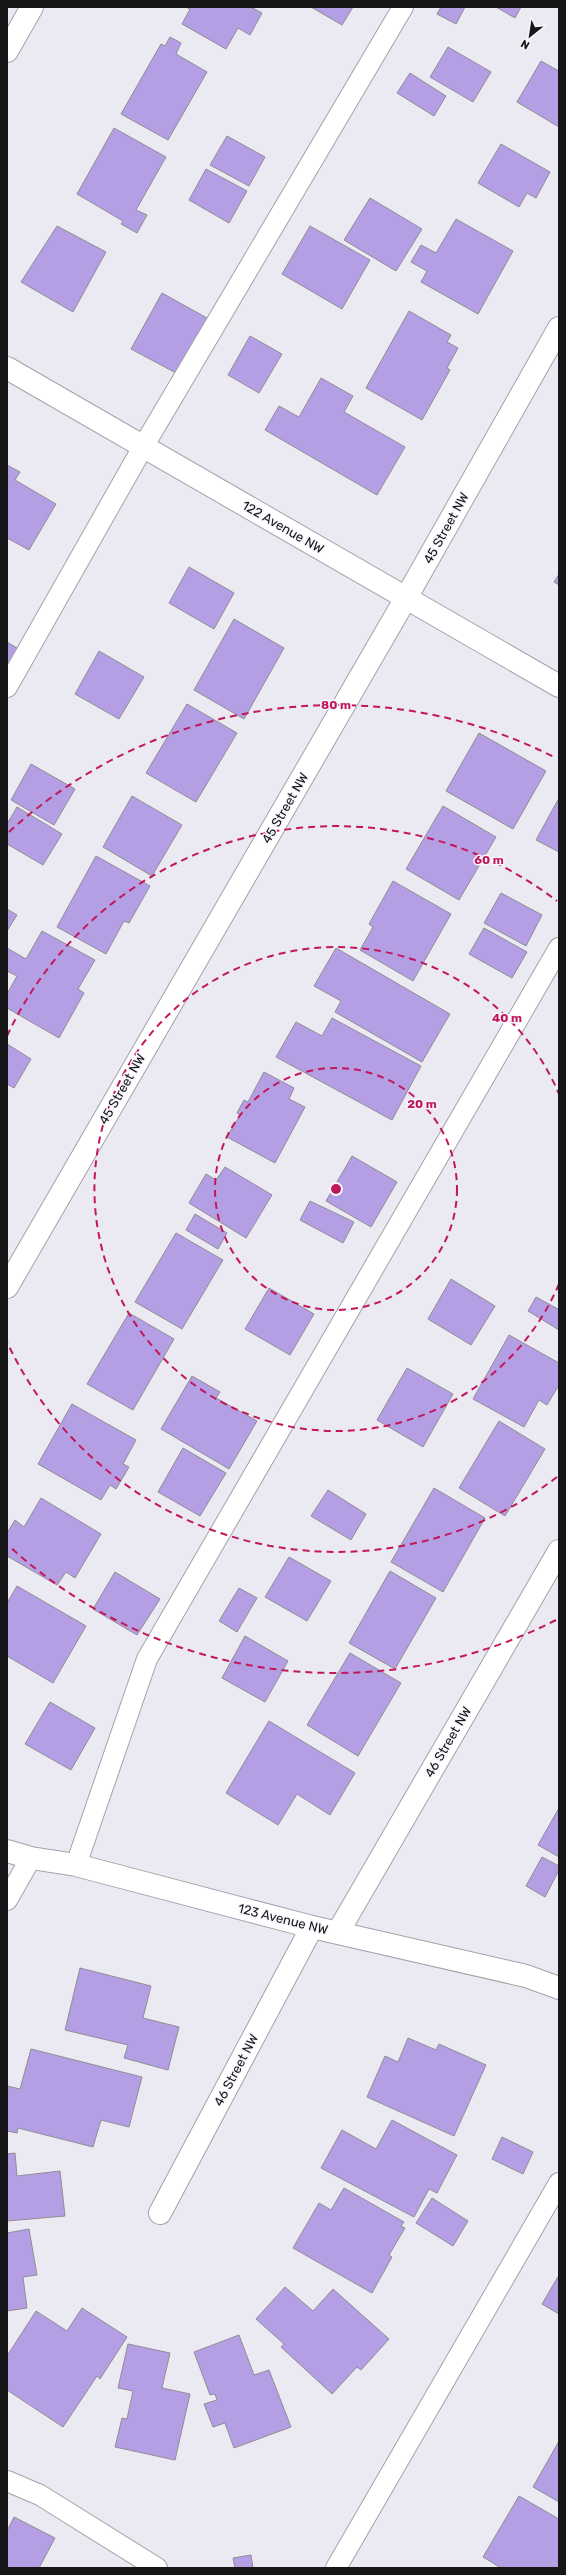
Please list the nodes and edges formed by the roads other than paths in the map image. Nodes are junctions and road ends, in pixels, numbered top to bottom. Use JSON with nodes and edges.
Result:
{"nodes":[{"id":1,"x":32,"y":7,"type":"edge"},
{"id":2,"x":403,"y":7,"type":"edge"},
{"id":3,"x":7,"y":51,"type":"edge"},
{"id":4,"x":559,"y":328,"type":"edge"},
{"id":5,"x":7,"y":368,"type":"edge"},
{"id":6,"x":143,"y":447,"type":"junction"},
{"id":7,"x":406,"y":598,"type":"junction"},
{"id":8,"x":559,"y":686,"type":"edge"},
{"id":9,"x":7,"y":687,"type":"edge"},
{"id":10,"x":559,"y":948,"type":"edge"},
{"id":11,"x":7,"y":1287,"type":"edge"},
{"id":12,"x":559,"y":1551,"type":"edge"},
{"id":13,"x":7,"y":1851,"type":"edge"},
{"id":14,"x":31,"y":1858,"type":"junction"},
{"id":15,"x":76,"y":1865,"type":"junction"},
{"id":16,"x":7,"y":1900,"type":"edge"},
{"id":17,"x":312,"y":1927,"type":"junction"},
{"id":18,"x":338,"y":1932,"type":"junction"},
{"id":19,"x":559,"y":1988,"type":"edge"},
{"id":20,"x":559,"y":2183,"type":"edge"},
{"id":21,"x":160,"y":2213,"type":"dead end"},
{"id":22,"x":7,"y":2481,"type":"edge"},
{"id":23,"x":157,"y":2568,"type":"edge"},
{"id":24,"x":336,"y":2568,"type":"edge"}],
"edges":[{"from":1,"to":3,"type":"street"},
{"from":2,"to":6,"type":"lane"},
{"from":4,"to":7,"type":"street","name":"45 Street NW"},
{"from":5,"to":6,"type":"street","name":"122 Avenue NW"},
{"from":6,"to":7,"type":"street","name":"122 Avenue NW"},
{"from":6,"to":9,"type":"lane"},
{"from":7,"to":8,"type":"street","name":"122 Avenue NW"},
{"from":7,"to":11,"type":"street","name":"45 Street NW"},
{"from":10,"to":15,"type":"lane"},
{"from":12,"to":18,"type":"street","name":"46 Street NW"},
{"from":13,"to":14,"type":"street","name":"123 Avenue NW"},
{"from":14,"to":15,"type":"street","name":"123 Avenue NW"},
{"from":14,"to":16,"type":"lane"},
{"from":15,"to":17,"type":"street","name":"123 Avenue NW"},
{"from":17,"to":18,"type":"street","name":"123 Avenue NW"},
{"from":17,"to":21,"type":"street","name":"46 Street NW"},
{"from":18,"to":19,"type":"street","name":"123 Avenue NW"},
{"from":20,"to":24,"type":"lane"},
{"from":22,"to":23,"type":"lane"}]}
